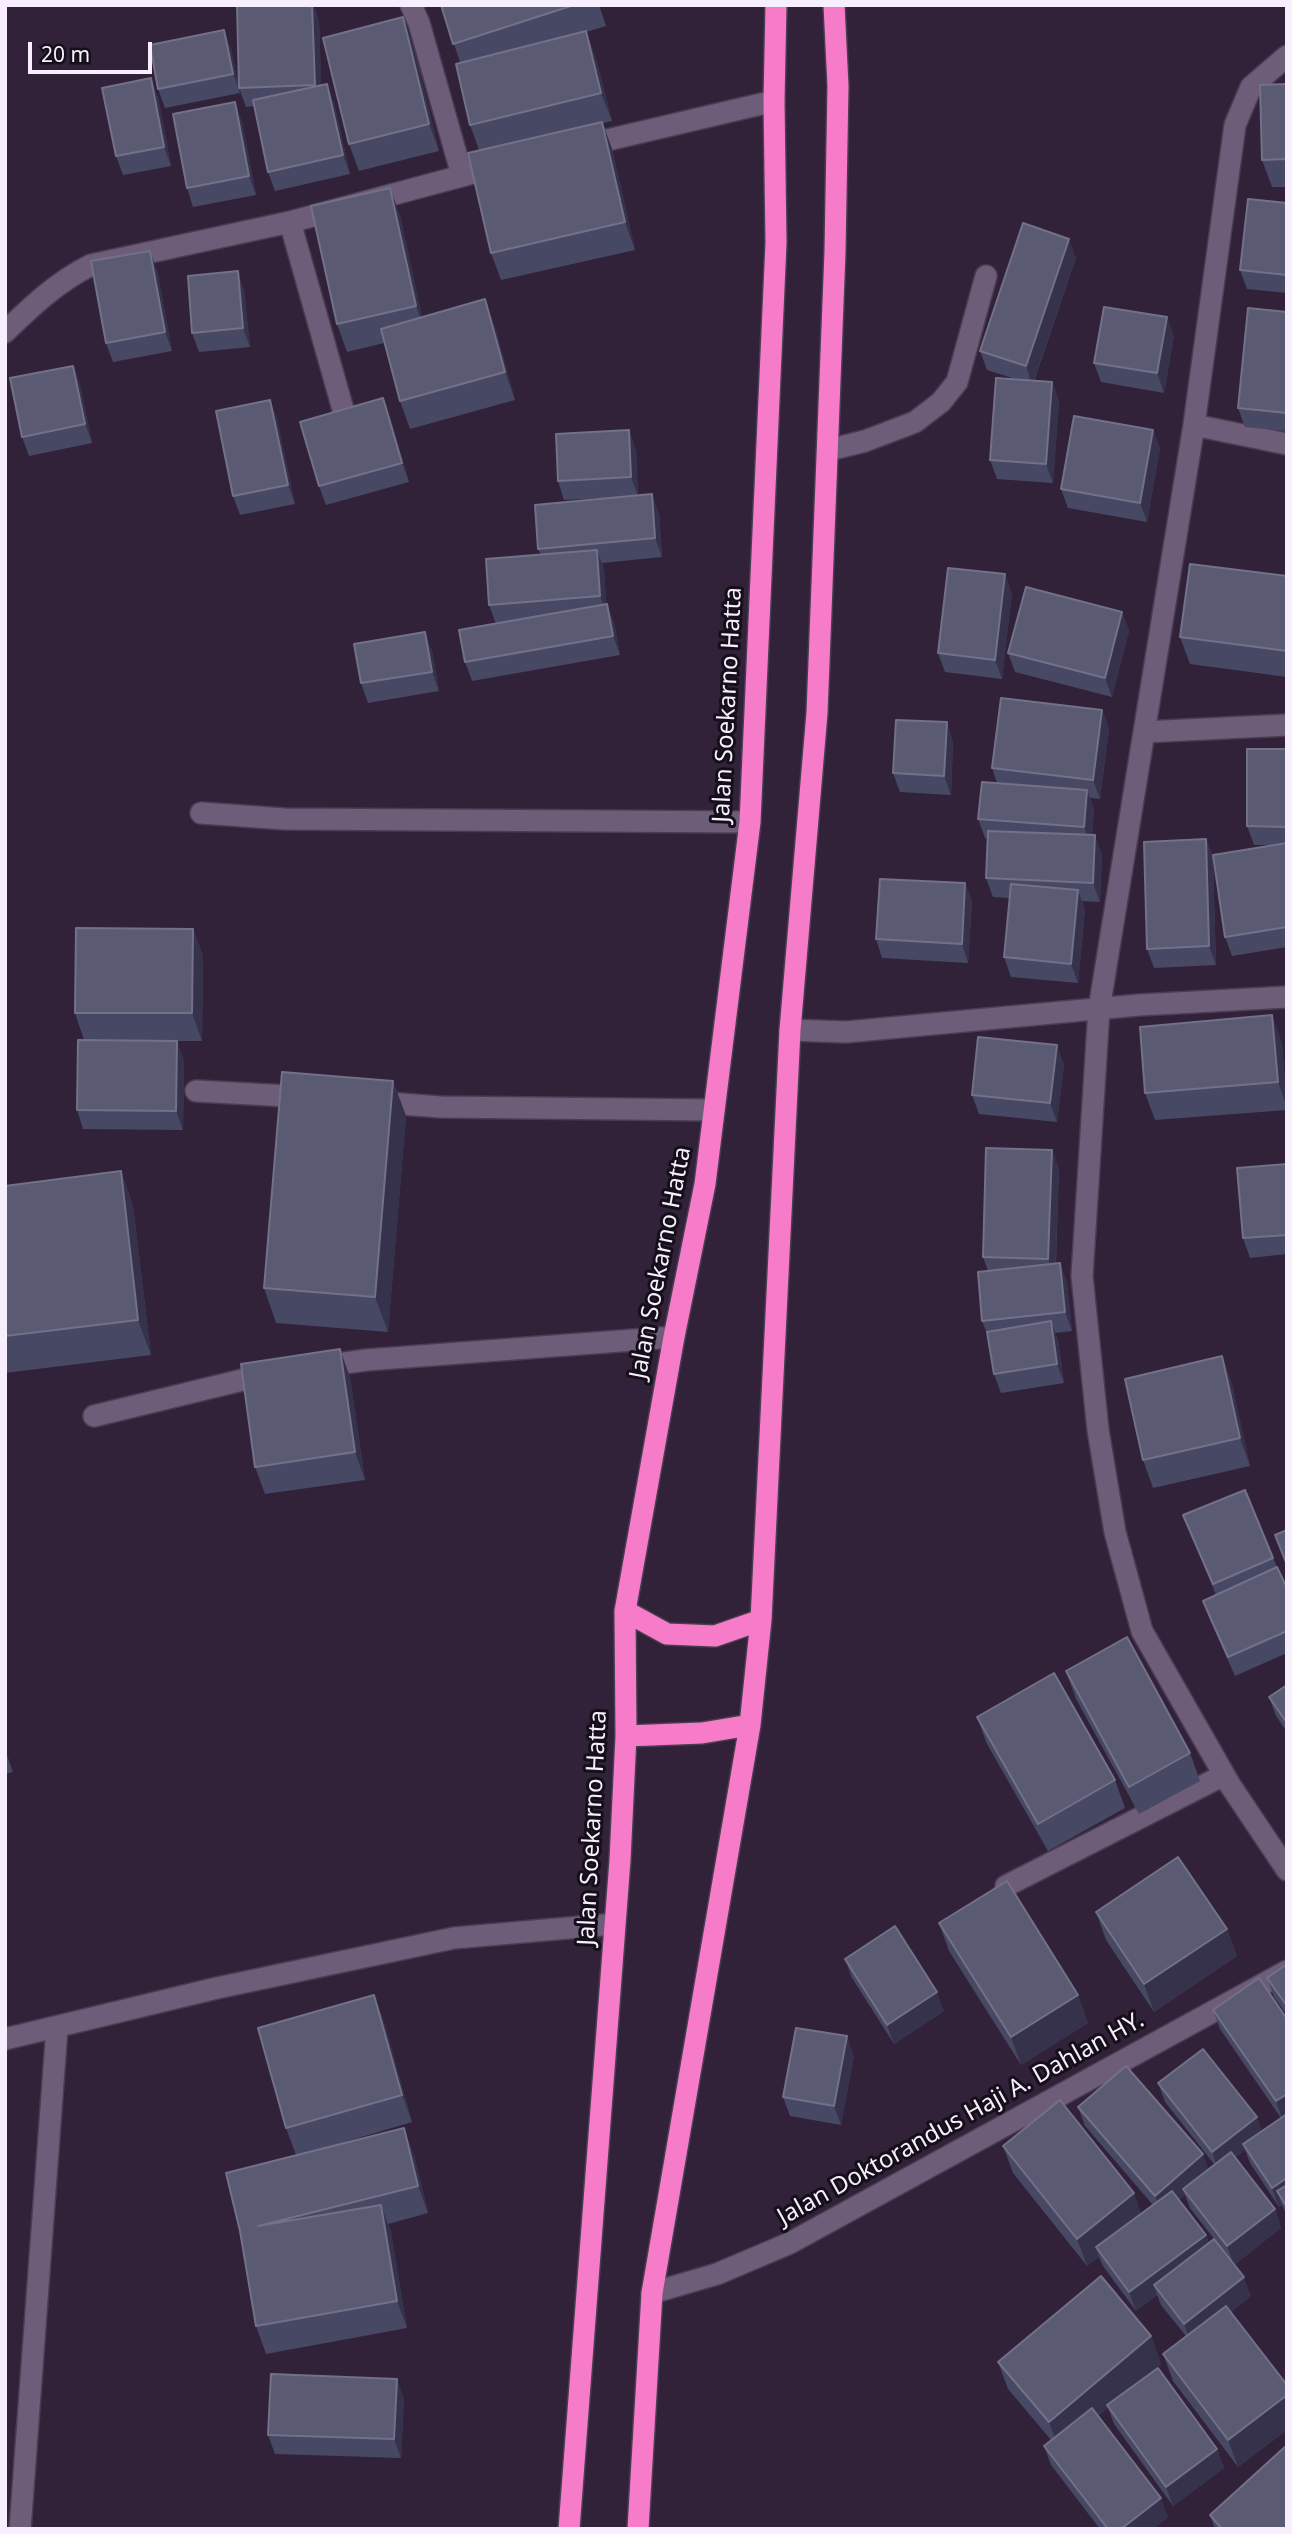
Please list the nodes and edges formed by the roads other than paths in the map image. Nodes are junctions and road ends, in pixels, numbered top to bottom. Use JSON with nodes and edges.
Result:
{"nodes":[{"id":1,"x":411,"y":5,"type":"edge"},
{"id":2,"x":776,"y":5,"type":"edge"},
{"id":3,"x":834,"y":5,"type":"edge"},
{"id":4,"x":1287,"y":56,"type":"edge"},
{"id":5,"x":774,"y":101,"type":"junction"},
{"id":6,"x":557,"y":152,"type":"edge"},
{"id":7,"x":516,"y":162,"type":"edge"},
{"id":8,"x":462,"y":175,"type":"junction"},
{"id":9,"x":290,"y":222,"type":"junction"},
{"id":10,"x":986,"y":276,"type":"dead end"},
{"id":11,"x":5,"y":332,"type":"edge"},
{"id":12,"x":344,"y":413,"type":"edge"},
{"id":13,"x":1194,"y":425,"type":"junction"},
{"id":14,"x":1287,"y":444,"type":"edge"},
{"id":15,"x":829,"y":450,"type":"junction"},
{"id":16,"x":1287,"y":725,"type":"edge"},
{"id":17,"x":1144,"y":732,"type":"junction"},
{"id":18,"x":201,"y":813,"type":"dead end"},
{"id":19,"x":750,"y":822,"type":"junction"},
{"id":20,"x":1287,"y":997,"type":"edge"},
{"id":21,"x":1099,"y":1009,"type":"junction"},
{"id":22,"x":790,"y":1030,"type":"junction"},
{"id":23,"x":196,"y":1091,"type":"dead end"},
{"id":24,"x":330,"y":1099,"type":"edge"},
{"id":25,"x":358,"y":1101,"type":"edge"},
{"id":26,"x":714,"y":1110,"type":"junction"},
{"id":27,"x":674,"y":1336,"type":"junction"},
{"id":28,"x":94,"y":1416,"type":"dead end"},
{"id":29,"x":625,"y":1611,"type":"junction"},
{"id":30,"x":761,"y":1620,"type":"junction"},
{"id":31,"x":750,"y":1726,"type":"junction"},
{"id":32,"x":626,"y":1736,"type":"junction"},
{"id":33,"x":1224,"y":1774,"type":"junction"},
{"id":34,"x":1287,"y":1870,"type":"edge"},
{"id":35,"x":1006,"y":1886,"type":"edge"},
{"id":36,"x":614,"y":1924,"type":"junction"},
{"id":37,"x":1287,"y":1971,"type":"edge"},
{"id":38,"x":57,"y":2028,"type":"junction"},
{"id":39,"x":5,"y":2039,"type":"edge"},
{"id":40,"x":652,"y":2293,"type":"junction"},
{"id":41,"x":20,"y":2529,"type":"edge"},
{"id":42,"x":569,"y":2529,"type":"edge"},
{"id":43,"x":638,"y":2529,"type":"edge"}],
"edges":[{"from":1,"to":8,"type":"street"},
{"from":2,"to":5,"type":"highway","name":"Jalan Soekarno Hatta"},
{"from":3,"to":15,"type":"highway"},
{"from":4,"to":13,"type":"street"},
{"from":5,"to":6,"type":"street"},
{"from":5,"to":19,"type":"highway","name":"Jalan Soekarno Hatta"},
{"from":7,"to":8,"type":"street"},
{"from":8,"to":9,"type":"street"},
{"from":9,"to":11,"type":"street"},
{"from":9,"to":12,"type":"street"},
{"from":10,"to":15,"type":"street"},
{"from":13,"to":14,"type":"street"},
{"from":13,"to":17,"type":"street"},
{"from":15,"to":22,"type":"highway"},
{"from":16,"to":17,"type":"street"},
{"from":17,"to":21,"type":"street"},
{"from":18,"to":19,"type":"street"},
{"from":19,"to":26,"type":"highway","name":"Jalan Soekarno Hatta"},
{"from":20,"to":21,"type":"street"},
{"from":21,"to":22,"type":"street"},
{"from":21,"to":33,"type":"street"},
{"from":22,"to":30,"type":"highway"},
{"from":23,"to":24,"type":"street"},
{"from":25,"to":26,"type":"street"},
{"from":26,"to":27,"type":"highway","name":"Jalan Soekarno Hatta"},
{"from":27,"to":28,"type":"street"},
{"from":27,"to":29,"type":"highway","name":"Jalan Soekarno Hatta"},
{"from":29,"to":30,"type":"highway"},
{"from":29,"to":32,"type":"highway","name":"Jalan Soekarno Hatta"},
{"from":30,"to":31,"type":"highway"},
{"from":31,"to":32,"type":"highway"},
{"from":31,"to":40,"type":"highway"},
{"from":32,"to":36,"type":"highway","name":"Jalan Soekarno Hatta"},
{"from":33,"to":34,"type":"street"},
{"from":33,"to":35,"type":"street"},
{"from":36,"to":38,"type":"street"},
{"from":36,"to":42,"type":"highway","name":"Jalan Soekarno Hatta"},
{"from":37,"to":40,"type":"street","name":"Jalan Doktorandus Haji A. Dahlan HY."},
{"from":38,"to":39,"type":"street"},
{"from":38,"to":41,"type":"street"},
{"from":40,"to":43,"type":"highway"}]}
